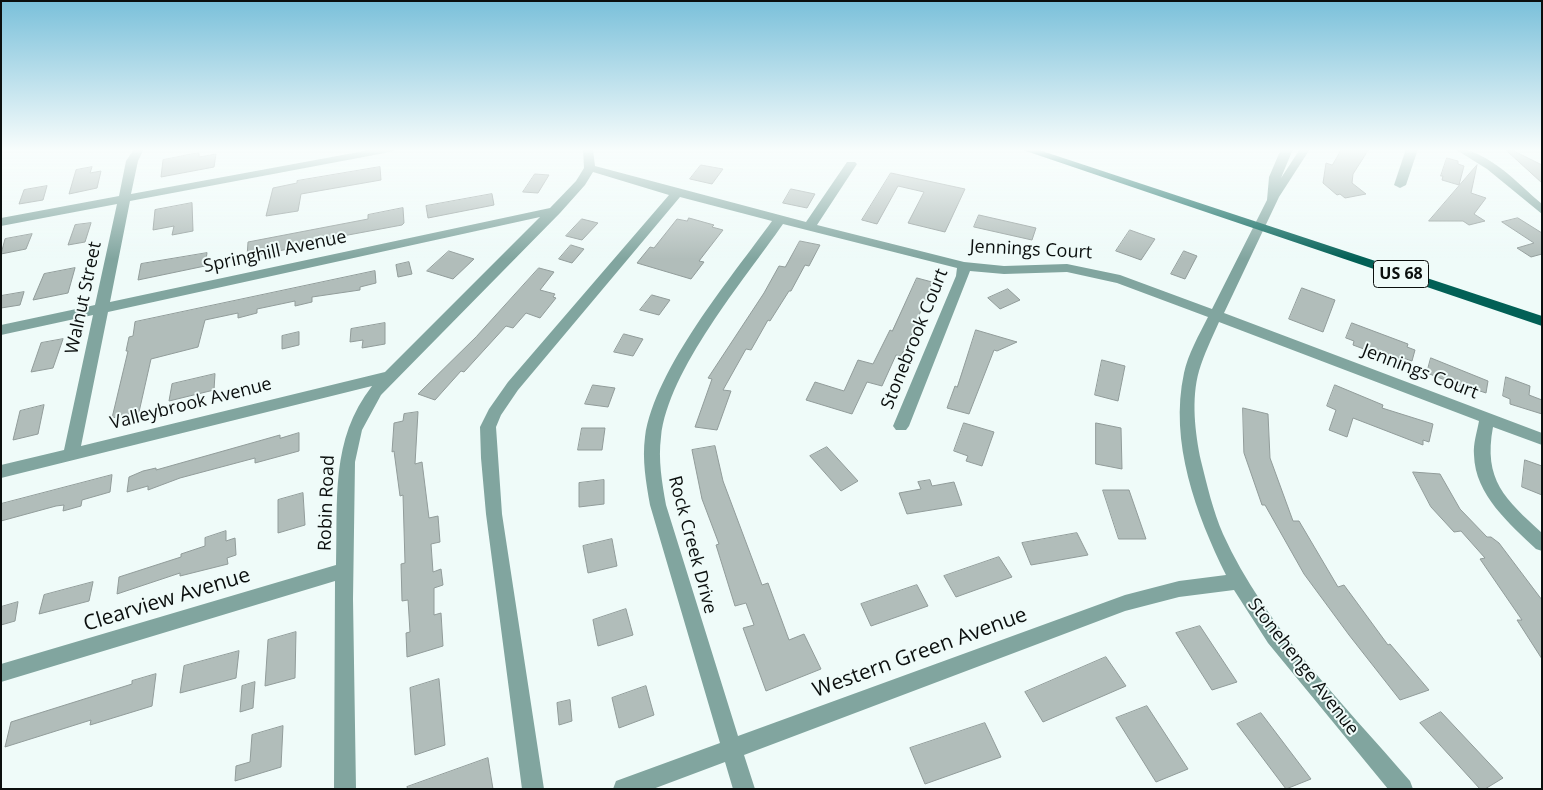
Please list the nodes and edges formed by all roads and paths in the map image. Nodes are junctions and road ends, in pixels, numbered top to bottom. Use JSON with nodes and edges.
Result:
{"nodes":[{"id":1,"x":128,"y":186,"type":"edge"},
{"id":2,"x":192,"y":186,"type":"edge"},
{"id":3,"x":578,"y":186,"type":"edge"},
{"id":4,"x":652,"y":186,"type":"edge"},
{"id":5,"x":836,"y":186,"type":"edge"},
{"id":6,"x":1140,"y":186,"type":"edge"},
{"id":7,"x":1274,"y":186,"type":"edge"},
{"id":8,"x":1281,"y":186,"type":"edge"},
{"id":9,"x":1513,"y":186,"type":"edge"},
{"id":10,"x":677,"y":193,"type":"junction"},
{"id":11,"x":124,"y":199,"type":"junction"},
{"id":12,"x":1272,"y":200,"type":"junction"},
{"id":13,"x":556,"y":210,"type":"junction"},
{"id":14,"x":1542,"y":210,"type":"edge"},
{"id":15,"x":779,"y":220,"type":"junction"},
{"id":16,"x":1,"y":222,"type":"edge"},
{"id":17,"x":1260,"y":226,"type":"junction"},
{"id":18,"x":809,"y":227,"type":"junction"},
{"id":19,"x":964,"y":266,"type":"junction"},
{"id":20,"x":102,"y":309,"type":"junction"},
{"id":21,"x":1217,"y":314,"type":"junction"},
{"id":22,"x":1542,"y":321,"type":"edge"},
{"id":23,"x":1,"y":330,"type":"edge"},
{"id":24,"x":390,"y":376,"type":"junction"},
{"id":25,"x":1487,"y":418,"type":"junction"},
{"id":26,"x":901,"y":426,"type":"dead end"},
{"id":27,"x":1542,"y":439,"type":"edge"},
{"id":28,"x":71,"y":455,"type":"junction"},
{"id":29,"x":1,"y":472,"type":"edge"},
{"id":30,"x":1542,"y":544,"type":"edge"},
{"id":31,"x":345,"y":570,"type":"junction"},
{"id":32,"x":1238,"y":581,"type":"junction"},
{"id":33,"x":1,"y":673,"type":"edge"},
{"id":34,"x":730,"y":748,"type":"junction"},
{"id":35,"x":345,"y":789,"type":"edge"},
{"id":36,"x":533,"y":789,"type":"edge"},
{"id":37,"x":624,"y":789,"type":"edge"},
{"id":38,"x":744,"y":789,"type":"edge"},
{"id":39,"x":1402,"y":789,"type":"edge"}],
"edges":[{"from":1,"to":11,"type":"street","name":"Walnut Street"},
{"from":2,"to":11,"type":"street"},
{"from":3,"to":13,"type":"street","name":"Robin Road"},
{"from":4,"to":10,"type":"street","name":"Jennings Court"},
{"from":5,"to":18,"type":"street"},
{"from":6,"to":17,"type":"main road","number":"US 68"},
{"from":7,"to":12,"type":"street"},
{"from":8,"to":12,"type":"street"},
{"from":9,"to":14,"type":"street"},
{"from":10,"to":15,"type":"street","name":"Jennings Court"},
{"from":10,"to":36,"type":"street"},
{"from":11,"to":16,"type":"street"},
{"from":11,"to":20,"type":"street","name":"Walnut Street"},
{"from":12,"to":17,"type":"street","name":"Stonehenge Avenue"},
{"from":13,"to":20,"type":"street","name":"Springhill Avenue"},
{"from":13,"to":24,"type":"street","name":"Robin Road"},
{"from":15,"to":18,"type":"street","name":"Jennings Court"},
{"from":15,"to":34,"type":"street","name":"Rock Creek Drive"},
{"from":17,"to":21,"type":"street","name":"Stonehenge Avenue"},
{"from":17,"to":22,"type":"main road","number":"US 68"},
{"from":18,"to":19,"type":"street","name":"Jennings Court"},
{"from":19,"to":21,"type":"street","name":"Jennings Court"},
{"from":19,"to":26,"type":"street","name":"Stonebrook Court"},
{"from":20,"to":23,"type":"street","name":"Springhill Avenue"},
{"from":20,"to":28,"type":"street","name":"Walnut Street"},
{"from":21,"to":25,"type":"street","name":"Jennings Court"},
{"from":21,"to":32,"type":"street","name":"Stonehenge Avenue"},
{"from":24,"to":28,"type":"street","name":"Valleybrook Avenue"},
{"from":24,"to":31,"type":"street","name":"Robin Road"},
{"from":25,"to":27,"type":"street","name":"Jennings Court"},
{"from":25,"to":30,"type":"street"},
{"from":28,"to":29,"type":"street","name":"Valleybrook Avenue"},
{"from":31,"to":33,"type":"street","name":"Clearview Avenue"},
{"from":31,"to":35,"type":"street","name":"Robin Road"},
{"from":32,"to":34,"type":"street","name":"Western Green Avenue"},
{"from":32,"to":39,"type":"street","name":"Stonehenge Avenue"},
{"from":34,"to":37,"type":"street","name":"Western Green Avenue"},
{"from":34,"to":38,"type":"street","name":"Rock Creek Drive"}]}
